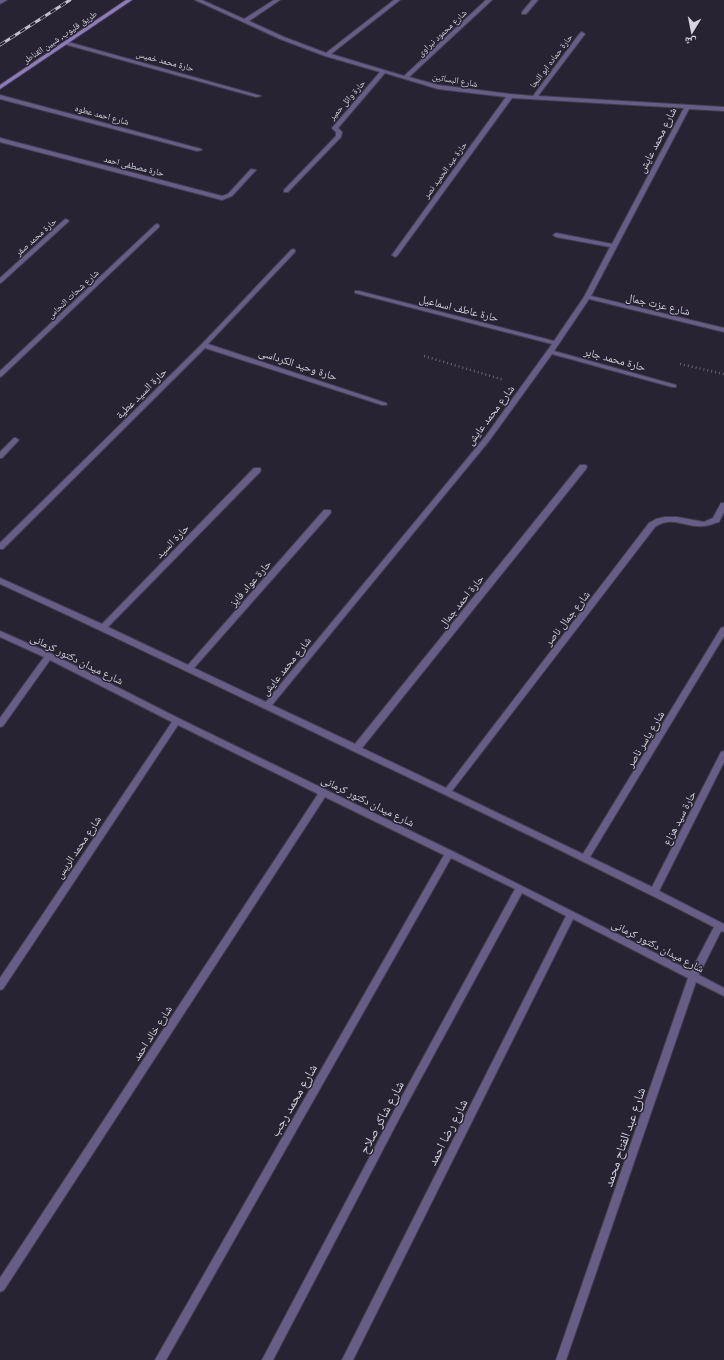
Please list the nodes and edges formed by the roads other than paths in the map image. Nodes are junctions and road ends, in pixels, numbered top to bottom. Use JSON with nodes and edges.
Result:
{"nodes":[{"id":1,"x":4,"y":0,"type":"edge"},
{"id":2,"x":129,"y":0,"type":"edge"},
{"id":3,"x":198,"y":0,"type":"edge"},
{"id":4,"x":276,"y":0,"type":"edge"},
{"id":5,"x":397,"y":0,"type":"edge"},
{"id":6,"x":489,"y":0,"type":"edge"},
{"id":7,"x":535,"y":0,"type":"edge"},
{"id":8,"x":0,"y":2,"type":"edge"},
{"id":9,"x":524,"y":13,"type":"dead end"},
{"id":10,"x":245,"y":22,"type":"junction"},
{"id":11,"x":582,"y":34,"type":"dead end"},
{"id":12,"x":66,"y":43,"type":"junction"},
{"id":13,"x":327,"y":55,"type":"junction"},
{"id":14,"x":383,"y":72,"type":"junction"},
{"id":15,"x":405,"y":78,"type":"junction"},
{"id":16,"x":0,"y":87,"type":"edge"},
{"id":17,"x":258,"y":96,"type":"dead end"},
{"id":18,"x":510,"y":96,"type":"junction"},
{"id":19,"x":0,"y":97,"type":"edge"},
{"id":20,"x":534,"y":98,"type":"junction"},
{"id":21,"x":687,"y":107,"type":"junction"},
{"id":22,"x":724,"y":109,"type":"edge"},
{"id":23,"x":0,"y":140,"type":"edge"},
{"id":24,"x":199,"y":150,"type":"dead end"},
{"id":25,"x":253,"y":170,"type":"dead end"},
{"id":26,"x":286,"y":191,"type":"dead end"},
{"id":27,"x":66,"y":221,"type":"dead end"},
{"id":28,"x":158,"y":226,"type":"dead end"},
{"id":29,"x":556,"y":236,"type":"dead end"},
{"id":30,"x":613,"y":246,"type":"junction"},
{"id":31,"x":293,"y":251,"type":"dead end"},
{"id":32,"x":395,"y":255,"type":"dead end"},
{"id":33,"x":0,"y":282,"type":"edge"},
{"id":34,"x":357,"y":292,"type":"dead end"},
{"id":35,"x":587,"y":297,"type":"junction"},
{"id":36,"x":723,"y":328,"type":"edge"},
{"id":37,"x":556,"y":343,"type":"junction"},
{"id":38,"x":204,"y":345,"type":"junction"},
{"id":39,"x":550,"y":352,"type":"junction"},
{"id":40,"x":0,"y":375,"type":"edge"},
{"id":41,"x":674,"y":386,"type":"dead end"},
{"id":42,"x":384,"y":404,"type":"dead end"},
{"id":43,"x":16,"y":440,"type":"dead end"},
{"id":44,"x":0,"y":456,"type":"edge"},
{"id":45,"x":583,"y":467,"type":"dead end"},
{"id":46,"x":257,"y":470,"type":"dead end"},
{"id":47,"x":724,"y":505,"type":"edge"},
{"id":48,"x":327,"y":512,"type":"dead end"},
{"id":49,"x":0,"y":547,"type":"edge"},
{"id":50,"x":0,"y":581,"type":"edge"},
{"id":51,"x":103,"y":628,"type":"junction"},
{"id":52,"x":724,"y":630,"type":"edge"},
{"id":53,"x":0,"y":634,"type":"edge"},
{"id":54,"x":48,"y":656,"type":"junction"},
{"id":55,"x":189,"y":669,"type":"junction"},
{"id":56,"x":267,"y":706,"type":"junction"},
{"id":57,"x":177,"y":721,"type":"junction"},
{"id":58,"x":0,"y":724,"type":"edge"},
{"id":59,"x":356,"y":748,"type":"junction"},
{"id":60,"x":724,"y":754,"type":"edge"},
{"id":61,"x":324,"y":792,"type":"junction"},
{"id":62,"x":447,"y":792,"type":"junction"},
{"id":63,"x":449,"y":853,"type":"junction"},
{"id":64,"x":586,"y":858,"type":"junction"},
{"id":65,"x":520,"y":888,"type":"junction"},
{"id":66,"x":654,"y":892,"type":"junction"},
{"id":67,"x":571,"y":915,"type":"junction"},
{"id":68,"x":722,"y":927,"type":"edge"},
{"id":69,"x":693,"y":977,"type":"junction"},
{"id":70,"x":0,"y":986,"type":"edge"},
{"id":71,"x":724,"y":992,"type":"edge"},
{"id":72,"x":0,"y":1287,"type":"edge"},
{"id":73,"x":160,"y":1360,"type":"edge"},
{"id":74,"x":267,"y":1360,"type":"edge"},
{"id":75,"x":347,"y":1360,"type":"edge"},
{"id":76,"x":561,"y":1360,"type":"edge"}],
"edges":[{"from":1,"to":8,"type":"street"},
{"from":2,"to":12,"type":"main road","name":"طريق قليوب, شبين القناطر"},
{"from":3,"to":10,"type":"street","name":"شارع البساتين"},
{"from":4,"to":10,"type":"street"},
{"from":5,"to":13,"type":"street"},
{"from":6,"to":15,"type":"street","name":"شارع محمود نبراوى"},
{"from":7,"to":9,"type":"street"},
{"from":10,"to":13,"type":"street","name":"شارع البساتين"},
{"from":11,"to":20,"type":"street","name":"حارة حماده ابو النجا"},
{"from":12,"to":16,"type":"main road","name":"طريق قليوب, شبين القناطر"},
{"from":12,"to":17,"type":"street","name":"حارة محمد خميس"},
{"from":13,"to":14,"type":"street","name":"شارع البساتين"},
{"from":14,"to":15,"type":"street","name":"شارع البساتين"},
{"from":14,"to":26,"type":"street","name":"حارة وائل حمير"},
{"from":15,"to":18,"type":"street","name":"شارع البساتين"},
{"from":18,"to":20,"type":"street","name":"شارع البساتين"},
{"from":18,"to":32,"type":"street","name":"حارة عبد الحميد نصر"},
{"from":19,"to":24,"type":"street","name":"شارع احمد عطوه"},
{"from":20,"to":21,"type":"street","name":"شارع البساتين"},
{"from":21,"to":22,"type":"street","name":"شارع البساتين"},
{"from":21,"to":30,"type":"street","name":"شارع محمد عايش"},
{"from":23,"to":25,"type":"street","name":"حارة مصطفى احمد"},
{"from":27,"to":33,"type":"street","name":"حارة محمد صقر"},
{"from":28,"to":40,"type":"street","name":"شارع شحات النحاس"},
{"from":29,"to":30,"type":"street"},
{"from":30,"to":35,"type":"street","name":"شارع محمد عايش"},
{"from":31,"to":38,"type":"street","name":"حارة السيد عطية"},
{"from":34,"to":37,"type":"street","name":"حارة عاطف اسماعيل"},
{"from":35,"to":36,"type":"street","name":"شارع عزت جمال"},
{"from":35,"to":37,"type":"street","name":"شارع محمد عايش"},
{"from":37,"to":39,"type":"street","name":"شارع محمد عايش"},
{"from":38,"to":42,"type":"street","name":"حارة وحيد الكرداسى"},
{"from":38,"to":49,"type":"street","name":"حارة السيد عطية"},
{"from":39,"to":41,"type":"street","name":"حارة محمد جابر"},
{"from":39,"to":56,"type":"street","name":"شارع محمد عايش"},
{"from":43,"to":44,"type":"street"},
{"from":45,"to":59,"type":"street","name":"حارة احمد جمال"},
{"from":46,"to":51,"type":"street","name":"حارة السيد"},
{"from":47,"to":62,"type":"street","name":"شارع جمال ناصر"},
{"from":48,"to":55,"type":"street","name":"حارة عواد فايز"},
{"from":50,"to":51,"type":"street"},
{"from":51,"to":55,"type":"street"},
{"from":52,"to":64,"type":"street","name":"شارع ياسر ناصر"},
{"from":53,"to":54,"type":"street","name":"شارع ميدان دكتور كرمانى"},
{"from":54,"to":57,"type":"street","name":"شارع ميدان دكتور كرمانى"},
{"from":54,"to":58,"type":"street"},
{"from":55,"to":56,"type":"street"},
{"from":56,"to":59,"type":"street"},
{"from":57,"to":61,"type":"street","name":"شارع ميدان دكتور كرمانى"},
{"from":57,"to":70,"type":"street","name":"شارع محمد الريس"},
{"from":59,"to":62,"type":"street"},
{"from":60,"to":66,"type":"street","name":"حارة سيد هزاع"},
{"from":61,"to":63,"type":"street","name":"شارع ميدان دكتور كرمانى"},
{"from":61,"to":72,"type":"street","name":"شارع خالد احمد"},
{"from":62,"to":64,"type":"street"},
{"from":63,"to":65,"type":"street","name":"شارع ميدان دكتور كرمانى"},
{"from":63,"to":73,"type":"street","name":"شارع محمد رجب"},
{"from":64,"to":66,"type":"street"},
{"from":65,"to":67,"type":"street","name":"شارع ميدان دكتور كرمانى"},
{"from":65,"to":74,"type":"street","name":"شارع شاكر صلاح"},
{"from":66,"to":68,"type":"street"},
{"from":67,"to":69,"type":"street","name":"شارع ميدان دكتور كرمانى"},
{"from":67,"to":75,"type":"street","name":"شارع رضا احمد"},
{"from":68,"to":69,"type":"street","name":"شارع عبد الفتاح محمد"},
{"from":69,"to":71,"type":"street","name":"شارع ميدان دكتور كرمانى"},
{"from":69,"to":76,"type":"street","name":"شارع عبد الفتاح محمد"}]}
